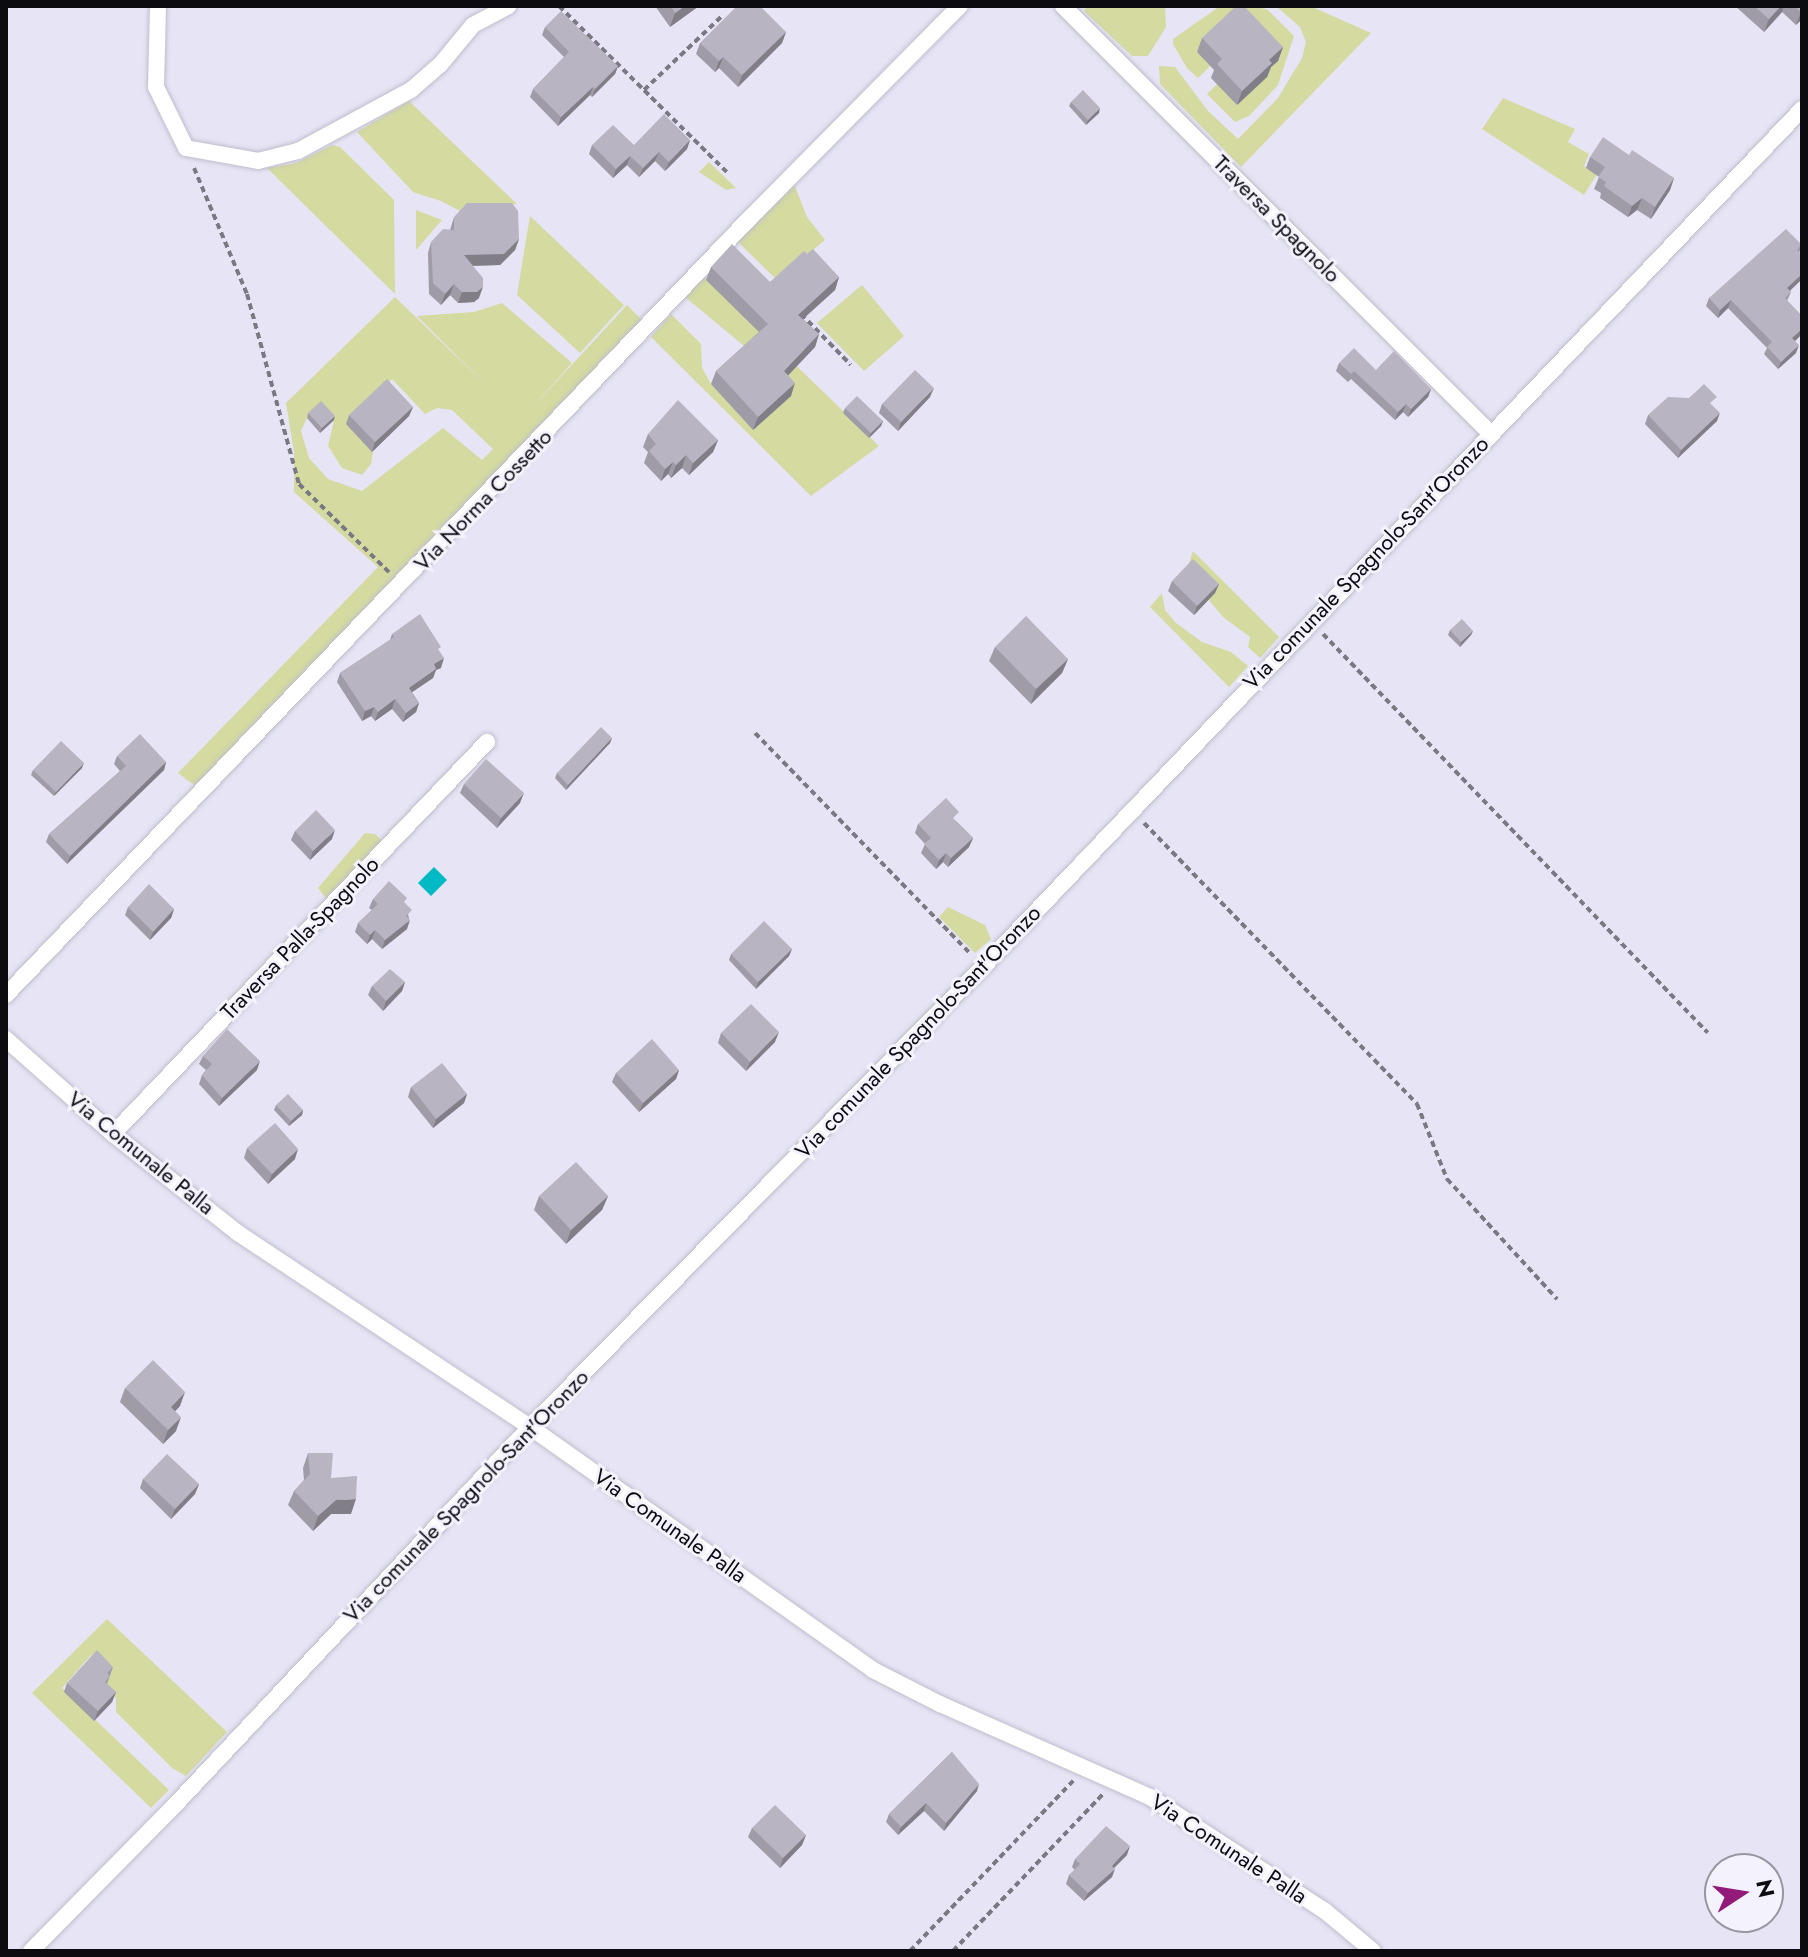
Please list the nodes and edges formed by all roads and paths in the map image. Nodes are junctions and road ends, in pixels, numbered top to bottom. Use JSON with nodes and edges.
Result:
{"nodes":[{"id":1,"x":158,"y":6,"type":"edge"},
{"id":2,"x":508,"y":6,"type":"edge"},
{"id":3,"x":559,"y":6,"type":"edge"},
{"id":4,"x":960,"y":6,"type":"edge"},
{"id":5,"x":1063,"y":6,"type":"edge"},
{"id":6,"x":723,"y":15,"type":"edge"},
{"id":7,"x":644,"y":90,"type":"junction"},
{"id":8,"x":1802,"y":109,"type":"edge"},
{"id":9,"x":186,"y":148,"type":"junction"},
{"id":10,"x":729,"y":174,"type":"dead end"},
{"id":11,"x":796,"y":309,"type":"edge"},
{"id":12,"x":851,"y":365,"type":"dead end"},
{"id":13,"x":1490,"y":433,"type":"junction"},
{"id":14,"x":402,"y":585,"type":"junction"},
{"id":15,"x":1310,"y":621,"type":"junction"},
{"id":16,"x":755,"y":733,"type":"dead end"},
{"id":17,"x":487,"y":742,"type":"dead end"},
{"id":18,"x":1132,"y":809,"type":"junction"},
{"id":19,"x":983,"y":967,"type":"junction"},
{"id":20,"x":6,"y":995,"type":"edge"},
{"id":21,"x":1708,"y":1033,"type":"dead end"},
{"id":22,"x":6,"y":1039,"type":"edge"},
{"id":23,"x":113,"y":1134,"type":"junction"},
{"id":24,"x":1557,"y":1299,"type":"dead end"},
{"id":25,"x":530,"y":1427,"type":"junction"},
{"id":26,"x":1086,"y":1767,"type":"junction"},
{"id":27,"x":1115,"y":1781,"type":"junction"},
{"id":28,"x":31,"y":1951,"type":"edge"},
{"id":29,"x":910,"y":1951,"type":"edge"},
{"id":30,"x":953,"y":1951,"type":"edge"},
{"id":31,"x":1373,"y":1951,"type":"edge"}],
"edges":[{"from":1,"to":9,"type":"street"},
{"from":2,"to":9,"type":"street"},
{"from":3,"to":7,"type":"path"},
{"from":4,"to":14,"type":"street","name":"Via Norma Cossetto"},
{"from":5,"to":13,"type":"street","name":"Traversa Spagnolo"},
{"from":6,"to":7,"type":"path"},
{"from":7,"to":10,"type":"path"},
{"from":8,"to":13,"type":"street","name":"Via comunale Spagnolo-Sant'Oronzo"},
{"from":9,"to":14,"type":"path"},
{"from":11,"to":12,"type":"path"},
{"from":13,"to":15,"type":"street","name":"Via comunale Spagnolo-Sant'Oronzo"},
{"from":14,"to":20,"type":"street","name":"Via Norma Cossetto"},
{"from":15,"to":18,"type":"street","name":"Via comunale Spagnolo-Sant'Oronzo"},
{"from":15,"to":21,"type":"path"},
{"from":16,"to":19,"type":"path"},
{"from":17,"to":23,"type":"street","name":"Traversa Palla-Spagnolo"},
{"from":18,"to":19,"type":"street","name":"Via comunale Spagnolo-Sant'Oronzo"},
{"from":18,"to":24,"type":"path"},
{"from":19,"to":25,"type":"street","name":"Via comunale Spagnolo-Sant'Oronzo"},
{"from":22,"to":23,"type":"street","name":"Via Comunale Palla"},
{"from":23,"to":25,"type":"street","name":"Via Comunale Palla"},
{"from":25,"to":26,"type":"street","name":"Via Comunale Palla"},
{"from":25,"to":28,"type":"street","name":"Via comunale Spagnolo-Sant'Oronzo"},
{"from":26,"to":27,"type":"street","name":"Via Comunale Palla"},
{"from":26,"to":29,"type":"path"},
{"from":27,"to":30,"type":"path"},
{"from":27,"to":31,"type":"street","name":"Via Comunale Palla"}]}
